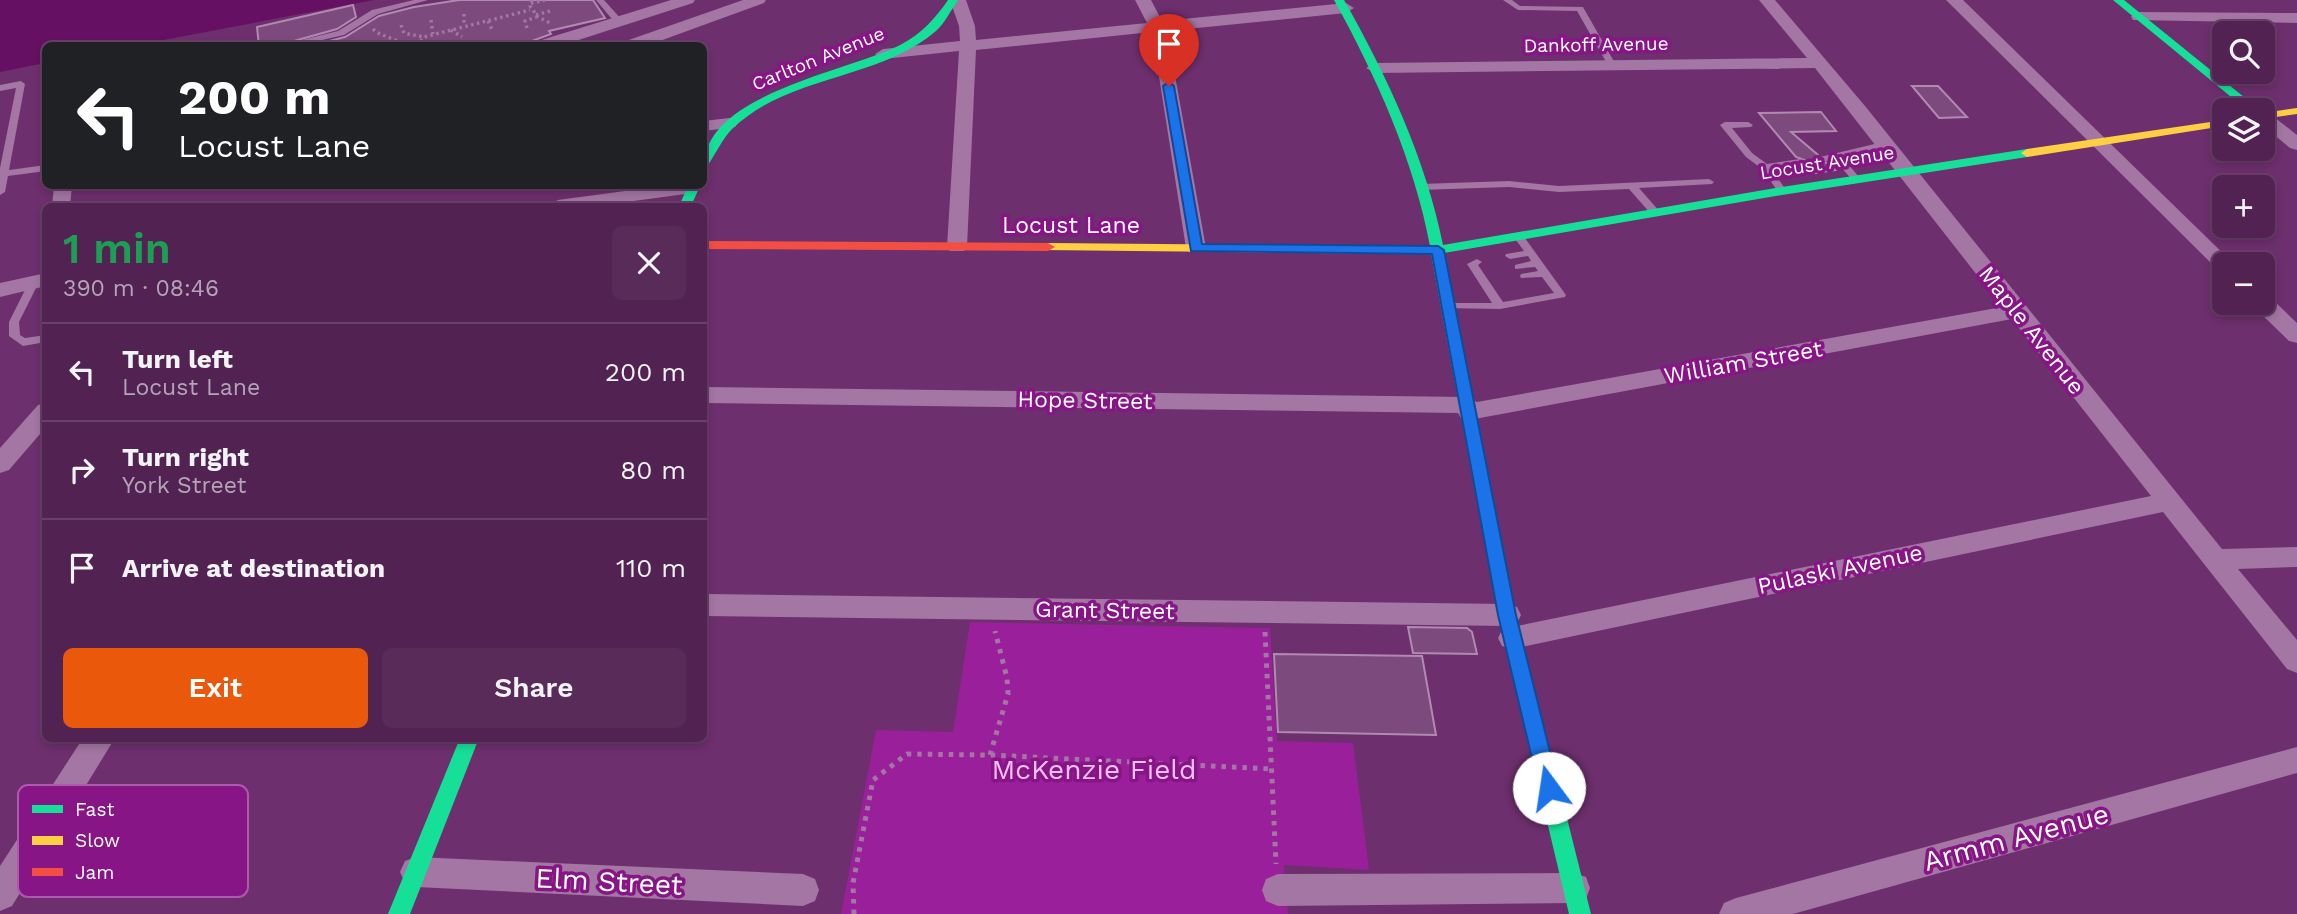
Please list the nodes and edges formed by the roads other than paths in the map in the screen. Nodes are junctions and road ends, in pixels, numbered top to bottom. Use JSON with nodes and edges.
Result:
{"nodes":[{"id":1,"x":424,"y":0,"type":"edge"},
{"id":2,"x":600,"y":0,"type":"edge"},
{"id":3,"x":687,"y":0,"type":"edge"},
{"id":4,"x":758,"y":0,"type":"edge"},
{"id":5,"x":956,"y":0,"type":"edge"},
{"id":6,"x":1143,"y":0,"type":"edge"},
{"id":7,"x":1507,"y":0,"type":"edge"},
{"id":8,"x":1767,"y":0,"type":"edge"},
{"id":9,"x":1954,"y":0,"type":"edge"},
{"id":10,"x":2118,"y":0,"type":"edge"},
{"id":11,"x":1343,"y":4,"type":"edge"},
{"id":12,"x":658,"y":9,"type":"junction"},
{"id":13,"x":2139,"y":17,"type":"junction"},
{"id":14,"x":2297,"y":18,"type":"edge"},
{"id":15,"x":619,"y":22,"type":"junction"},
{"id":16,"x":681,"y":27,"type":"junction"},
{"id":17,"x":1157,"y":27,"type":"junction"},
{"id":18,"x":319,"y":42,"type":"edge"},
{"id":19,"x":554,"y":42,"type":"edge"},
{"id":20,"x":640,"y":42,"type":"edge"},
{"id":21,"x":968,"y":46,"type":"junction"},
{"id":22,"x":883,"y":54,"type":"junction"},
{"id":23,"x":1818,"y":63,"type":"junction"},
{"id":24,"x":1612,"y":65,"type":"junction"},
{"id":25,"x":1375,"y":68,"type":"junction"},
{"id":26,"x":0,"y":88,"type":"edge"},
{"id":27,"x":2239,"y":98,"type":"edge"},
{"id":28,"x":2297,"y":111,"type":"edge"},
{"id":29,"x":2275,"y":115,"type":"edge"},
{"id":30,"x":729,"y":123,"type":"junction"},
{"id":31,"x":1748,"y":125,"type":"dead end"},
{"id":32,"x":2212,"y":125,"type":"edge"},
{"id":33,"x":707,"y":126,"type":"edge"},
{"id":34,"x":2275,"y":127,"type":"edge"},
{"id":35,"x":2100,"y":143,"type":"junction"},
{"id":36,"x":1887,"y":144,"type":"junction"},
{"id":37,"x":2297,"y":144,"type":"edge"},
{"id":38,"x":707,"y":154,"type":"edge"},
{"id":39,"x":1836,"y":156,"type":"junction"},
{"id":40,"x":1823,"y":159,"type":"dead end"},
{"id":41,"x":1800,"y":162,"type":"dead end"},
{"id":42,"x":1765,"y":167,"type":"junction"},
{"id":43,"x":42,"y":169,"type":"edge"},
{"id":44,"x":1908,"y":171,"type":"junction"},
{"id":45,"x":2,"y":174,"type":"edge"},
{"id":46,"x":1856,"y":179,"type":"junction"},
{"id":47,"x":1709,"y":182,"type":"dead end"},
{"id":48,"x":1632,"y":186,"type":"junction"},
{"id":49,"x":1420,"y":187,"type":"junction"},
{"id":50,"x":673,"y":189,"type":"edge"},
{"id":51,"x":1782,"y":191,"type":"junction"},
{"id":52,"x":0,"y":192,"type":"edge"},
{"id":53,"x":578,"y":203,"type":"edge"},
{"id":54,"x":1655,"y":212,"type":"junction"},
{"id":55,"x":1518,"y":236,"type":"junction"},
{"id":56,"x":707,"y":245,"type":"edge"},
{"id":57,"x":957,"y":247,"type":"junction"},
{"id":58,"x":1196,"y":248,"type":"junction"},
{"id":59,"x":1438,"y":250,"type":"junction"},
{"id":60,"x":1530,"y":253,"type":"junction"},
{"id":61,"x":2212,"y":253,"type":"edge"},
{"id":62,"x":1510,"y":257,"type":"dead end"},
{"id":63,"x":1541,"y":268,"type":"junction"},
{"id":64,"x":1522,"y":272,"type":"dead end"},
{"id":65,"x":1483,"y":275,"type":"dead end"},
{"id":66,"x":40,"y":281,"type":"edge"},
{"id":67,"x":0,"y":290,"type":"edge"},
{"id":68,"x":1448,"y":306,"type":"junction"},
{"id":69,"x":1500,"y":306,"type":"junction"},
{"id":70,"x":2017,"y":312,"type":"junction"},
{"id":71,"x":2275,"y":315,"type":"edge"},
{"id":72,"x":2297,"y":337,"type":"edge"},
{"id":73,"x":42,"y":339,"type":"edge"},
{"id":74,"x":707,"y":395,"type":"edge"},
{"id":75,"x":1468,"y":409,"type":"junction"},
{"id":76,"x":42,"y":416,"type":"edge"},
{"id":77,"x":0,"y":464,"type":"edge"},
{"id":78,"x":2169,"y":501,"type":"junction"},
{"id":79,"x":2297,"y":557,"type":"edge"},
{"id":80,"x":2216,"y":559,"type":"junction"},
{"id":81,"x":707,"y":605,"type":"edge"},
{"id":82,"x":1510,"y":626,"type":"junction"},
{"id":83,"x":2297,"y":661,"type":"edge"},
{"id":84,"x":97,"y":742,"type":"edge"},
{"id":85,"x":468,"y":742,"type":"edge"},
{"id":86,"x":2297,"y":760,"type":"edge"},
{"id":87,"x":70,"y":785,"type":"edge"},
{"id":88,"x":18,"y":867,"type":"edge"},
{"id":89,"x":416,"y":872,"type":"junction"},
{"id":90,"x":803,"y":890,"type":"dead end"},
{"id":91,"x":1278,"y":890,"type":"road end"},
{"id":92,"x":0,"y":895,"type":"edge"},
{"id":93,"x":1577,"y":901,"type":"edge"},
{"id":94,"x":399,"y":914,"type":"edge"},
{"id":95,"x":1736,"y":914,"type":"edge"}],
"edges":[{"from":1,"to":18,"type":"lane"},
{"from":2,"to":15,"type":"lane"},
{"from":3,"to":12,"type":"street"},
{"from":4,"to":16,"type":"street"},
{"from":5,"to":21,"type":"street"},
{"from":5,"to":22,"type":"main road","name":"Carlton Avenue"},
{"from":6,"to":17,"type":"street"},
{"from":7,"to":24,"type":"lane"},
{"from":8,"to":23,"type":"street","name":"Maple Avenue"},
{"from":9,"to":35,"type":"street"},
{"from":10,"to":13,"type":"main road"},
{"from":11,"to":17,"type":"street"},
{"from":11,"to":25,"type":"main road"},
{"from":12,"to":15,"type":"street"},
{"from":12,"to":16,"type":"street"},
{"from":13,"to":14,"type":"street"},
{"from":13,"to":27,"type":"main road"},
{"from":15,"to":19,"type":"street"},
{"from":16,"to":20,"type":"street"},
{"from":17,"to":21,"type":"street"},
{"from":17,"to":58,"type":"street"},
{"from":21,"to":22,"type":"street"},
{"from":21,"to":57,"type":"street"},
{"from":22,"to":30,"type":"main road","name":"Carlton Avenue"},
{"from":23,"to":24,"type":"street","name":"Dankoff Avenue"},
{"from":23,"to":36,"type":"street","name":"Maple Avenue"},
{"from":24,"to":25,"type":"street","name":"Dankoff Avenue"},
{"from":25,"to":49,"type":"main road"},
{"from":26,"to":45,"type":"lane"},
{"from":28,"to":29,"type":"main road"},
{"from":30,"to":33,"type":"street"},
{"from":30,"to":38,"type":"main road","name":"Carlton Avenue"},
{"from":31,"to":42,"type":"lane"},
{"from":32,"to":35,"type":"main road","name":"Locust Avenue"},
{"from":34,"to":37,"type":"street"},
{"from":35,"to":44,"type":"main road","name":"Locust Avenue"},
{"from":35,"to":61,"type":"street"},
{"from":36,"to":39,"type":"lane"},
{"from":36,"to":44,"type":"street","name":"Maple Avenue"},
{"from":39,"to":40,"type":"lane"},
{"from":39,"to":46,"type":"lane"},
{"from":41,"to":42,"type":"lane"},
{"from":42,"to":51,"type":"lane"},
{"from":43,"to":45,"type":"lane"},
{"from":44,"to":46,"type":"main road","name":"Locust Avenue"},
{"from":44,"to":70,"type":"street","name":"Maple Avenue"},
{"from":45,"to":52,"type":"lane"},
{"from":46,"to":51,"type":"main road","name":"Locust Avenue"},
{"from":47,"to":48,"type":"lane"},
{"from":48,"to":49,"type":"lane"},
{"from":48,"to":54,"type":"lane"},
{"from":49,"to":59,"type":"main road"},
{"from":50,"to":53,"type":"street"},
{"from":51,"to":54,"type":"main road","name":"Locust Avenue"},
{"from":54,"to":55,"type":"main road","name":"Locust Avenue"},
{"from":55,"to":59,"type":"main road","name":"Locust Avenue"},
{"from":55,"to":60,"type":"lane"},
{"from":56,"to":57,"type":"main road","name":"Locust Lane"},
{"from":57,"to":58,"type":"main road","name":"Locust Lane"},
{"from":58,"to":59,"type":"main road","name":"Locust Lane"},
{"from":59,"to":68,"type":"main road"},
{"from":60,"to":62,"type":"lane"},
{"from":60,"to":63,"type":"lane"},
{"from":63,"to":64,"type":"lane"},
{"from":63,"to":69,"type":"lane"},
{"from":65,"to":69,"type":"lane"},
{"from":66,"to":67,"type":"street"},
{"from":66,"to":73,"type":"lane"},
{"from":68,"to":69,"type":"lane"},
{"from":68,"to":75,"type":"main road"},
{"from":70,"to":75,"type":"street","name":"William Street"},
{"from":70,"to":78,"type":"street","name":"Maple Avenue"},
{"from":71,"to":72,"type":"street"},
{"from":74,"to":75,"type":"street","name":"Hope Street"},
{"from":75,"to":82,"type":"main road"},
{"from":76,"to":77,"type":"street"},
{"from":78,"to":80,"type":"street","name":"Maple Avenue"},
{"from":78,"to":82,"type":"street","name":"Pulaski Avenue"},
{"from":79,"to":80,"type":"street"},
{"from":80,"to":83,"type":"street","name":"Maple Avenue"},
{"from":81,"to":82,"type":"street","name":"Grant Street"},
{"from":82,"to":93,"type":"main road"},
{"from":84,"to":87,"type":"street"},
{"from":85,"to":89,"type":"main road"},
{"from":86,"to":95,"type":"street","name":"Armm Avenue"},
{"from":88,"to":92,"type":"street"},
{"from":89,"to":90,"type":"street","name":"Elm Street"},
{"from":89,"to":94,"type":"main road"},
{"from":91,"to":93,"type":"street"}]}
